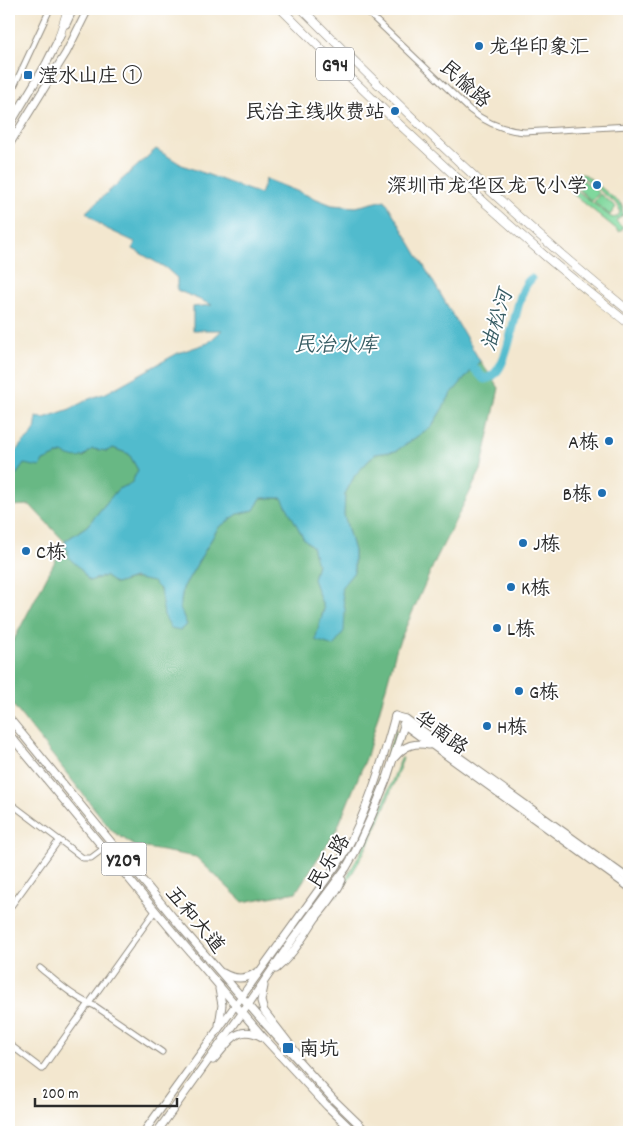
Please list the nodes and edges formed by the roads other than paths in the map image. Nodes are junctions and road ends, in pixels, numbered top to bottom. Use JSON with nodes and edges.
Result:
{"nodes":[{"id":1,"x":50,"y":9,"type":"edge"},
{"id":2,"x":68,"y":9,"type":"edge"},
{"id":3,"x":73,"y":9,"type":"edge"},
{"id":4,"x":88,"y":9,"type":"edge"},
{"id":5,"x":281,"y":9,"type":"edge"},
{"id":6,"x":302,"y":9,"type":"edge"},
{"id":7,"x":364,"y":9,"type":"edge"},
{"id":8,"x":59,"y":37,"type":"junction"},
{"id":9,"x":9,"y":97,"type":"edge"},
{"id":10,"x":9,"y":126,"type":"edge"},
{"id":11,"x":629,"y":126,"type":"edge"},
{"id":12,"x":9,"y":145,"type":"edge"},
{"id":13,"x":629,"y":311,"type":"edge"},
{"id":14,"x":629,"y":324,"type":"edge"},
{"id":15,"x":395,"y":716,"type":"joint"},
{"id":16,"x":9,"y":718,"type":"edge"},
{"id":17,"x":405,"y":722,"type":"junction"},
{"id":18,"x":9,"y":734,"type":"edge"},
{"id":19,"x":433,"y":746,"type":"junction"},
{"id":20,"x":392,"y":762,"type":"junction"},
{"id":21,"x":9,"y":802,"type":"edge"},
{"id":22,"x":59,"y":840,"type":"junction"},
{"id":23,"x":103,"y":848,"type":"junction"},
{"id":24,"x":629,"y":879,"type":"edge"},
{"id":25,"x":629,"y":887,"type":"edge"},
{"id":26,"x":9,"y":910,"type":"edge"},
{"id":27,"x":155,"y":911,"type":"junction"},
{"id":28,"x":214,"y":966,"type":"junction"},
{"id":29,"x":263,"y":967,"type":"junction"},
{"id":30,"x":40,"y":968,"type":"dead end"},
{"id":31,"x":268,"y":977,"type":"junction"},
{"id":32,"x":216,"y":982,"type":"junction"},
{"id":33,"x":242,"y":998,"type":"junction"},
{"id":34,"x":89,"y":1004,"type":"junction"},
{"id":35,"x":248,"y":1005,"type":"junction"},
{"id":36,"x":236,"y":1006,"type":"junction"},
{"id":37,"x":243,"y":1013,"type":"junction"},
{"id":38,"x":216,"y":1034,"type":"junction"},
{"id":39,"x":264,"y":1038,"type":"junction"},
{"id":40,"x":9,"y":1044,"type":"edge"},
{"id":41,"x":162,"y":1052,"type":"dead end"},
{"id":42,"x":194,"y":1063,"type":"junction"},
{"id":43,"x":202,"y":1069,"type":"junction"},
{"id":44,"x":314,"y":1077,"type":"junction"},
{"id":45,"x":144,"y":1132,"type":"edge"},
{"id":46,"x":157,"y":1132,"type":"edge"},
{"id":47,"x":354,"y":1132,"type":"edge"},
{"id":48,"x":367,"y":1132,"type":"edge"}],
"edges":[{"from":1,"to":9,"type":"street"},
{"from":2,"to":8,"type":"highway"},
{"from":3,"to":8,"type":"main road"},
{"from":4,"to":12,"type":"main road"},
{"from":5,"to":14,"type":"highway","number":"G94"},
{"from":6,"to":13,"type":"highway","number":"G94"},
{"from":7,"to":11,"type":"street","name":"民愉路"},
{"from":8,"to":10,"type":"main road"},
{"from":15,"to":17,"type":"main road","name":"华南路"},
{"from":15,"to":29,"type":"main road","name":"民乐路"},
{"from":16,"to":28,"type":"main road","name":"五和大道","number":"Y209"},
{"from":17,"to":19,"type":"main road","name":"华南路"},
{"from":17,"to":20,"type":"main road","name":"民乐路"},
{"from":17,"to":24,"type":"main road","name":"华南路"},
{"from":18,"to":23,"type":"main road","name":"五和大道","number":"Y209"},
{"from":19,"to":20,"type":"main road"},
{"from":19,"to":25,"type":"main road","name":"华南路"},
{"from":20,"to":31,"type":"main road","name":"民乐路"},
{"from":21,"to":22,"type":"street"},
{"from":22,"to":23,"type":"street"},
{"from":22,"to":26,"type":"street"},
{"from":23,"to":27,"type":"main road","name":"五和大道","number":"Y209"},
{"from":27,"to":32,"type":"main road","name":"五和大道","number":"Y209"},
{"from":27,"to":34,"type":"street"},
{"from":28,"to":29,"type":"main road"},
{"from":28,"to":33,"type":"main road","name":"五和大道","number":"Y209"},
{"from":29,"to":33,"type":"main road","name":"民乐路"},
{"from":30,"to":34,"type":"street"},
{"from":31,"to":35,"type":"main road","name":"民乐路"},
{"from":31,"to":44,"type":"main road"},
{"from":32,"to":36,"type":"main road","name":"五和大道","number":"Y209"},
{"from":32,"to":38,"type":"main road"},
{"from":33,"to":35,"type":"main road","name":"五和大道","number":"Y209"},
{"from":33,"to":36,"type":"main road","name":"民乐路"},
{"from":34,"to":40,"type":"street"},
{"from":34,"to":41,"type":"street"},
{"from":35,"to":37,"type":"main road","name":"民乐路"},
{"from":35,"to":44,"type":"main road","name":"五和大道","number":"Y209"},
{"from":36,"to":37,"type":"main road","name":"五和大道","number":"Y209"},
{"from":36,"to":38,"type":"main road","name":"民乐路"},
{"from":37,"to":39,"type":"main road","name":"五和大道","number":"Y209"},
{"from":37,"to":43,"type":"main road","name":"民乐路"},
{"from":38,"to":42,"type":"main road","name":"民乐路"},
{"from":39,"to":43,"type":"main road"},
{"from":39,"to":47,"type":"main road","name":"五和大道","number":"Y209"},
{"from":42,"to":43,"type":"main road"},
{"from":42,"to":45,"type":"main road","name":"民乐路"},
{"from":43,"to":46,"type":"main road"},
{"from":44,"to":48,"type":"main road","name":"五和大道","number":"Y209"}]}
